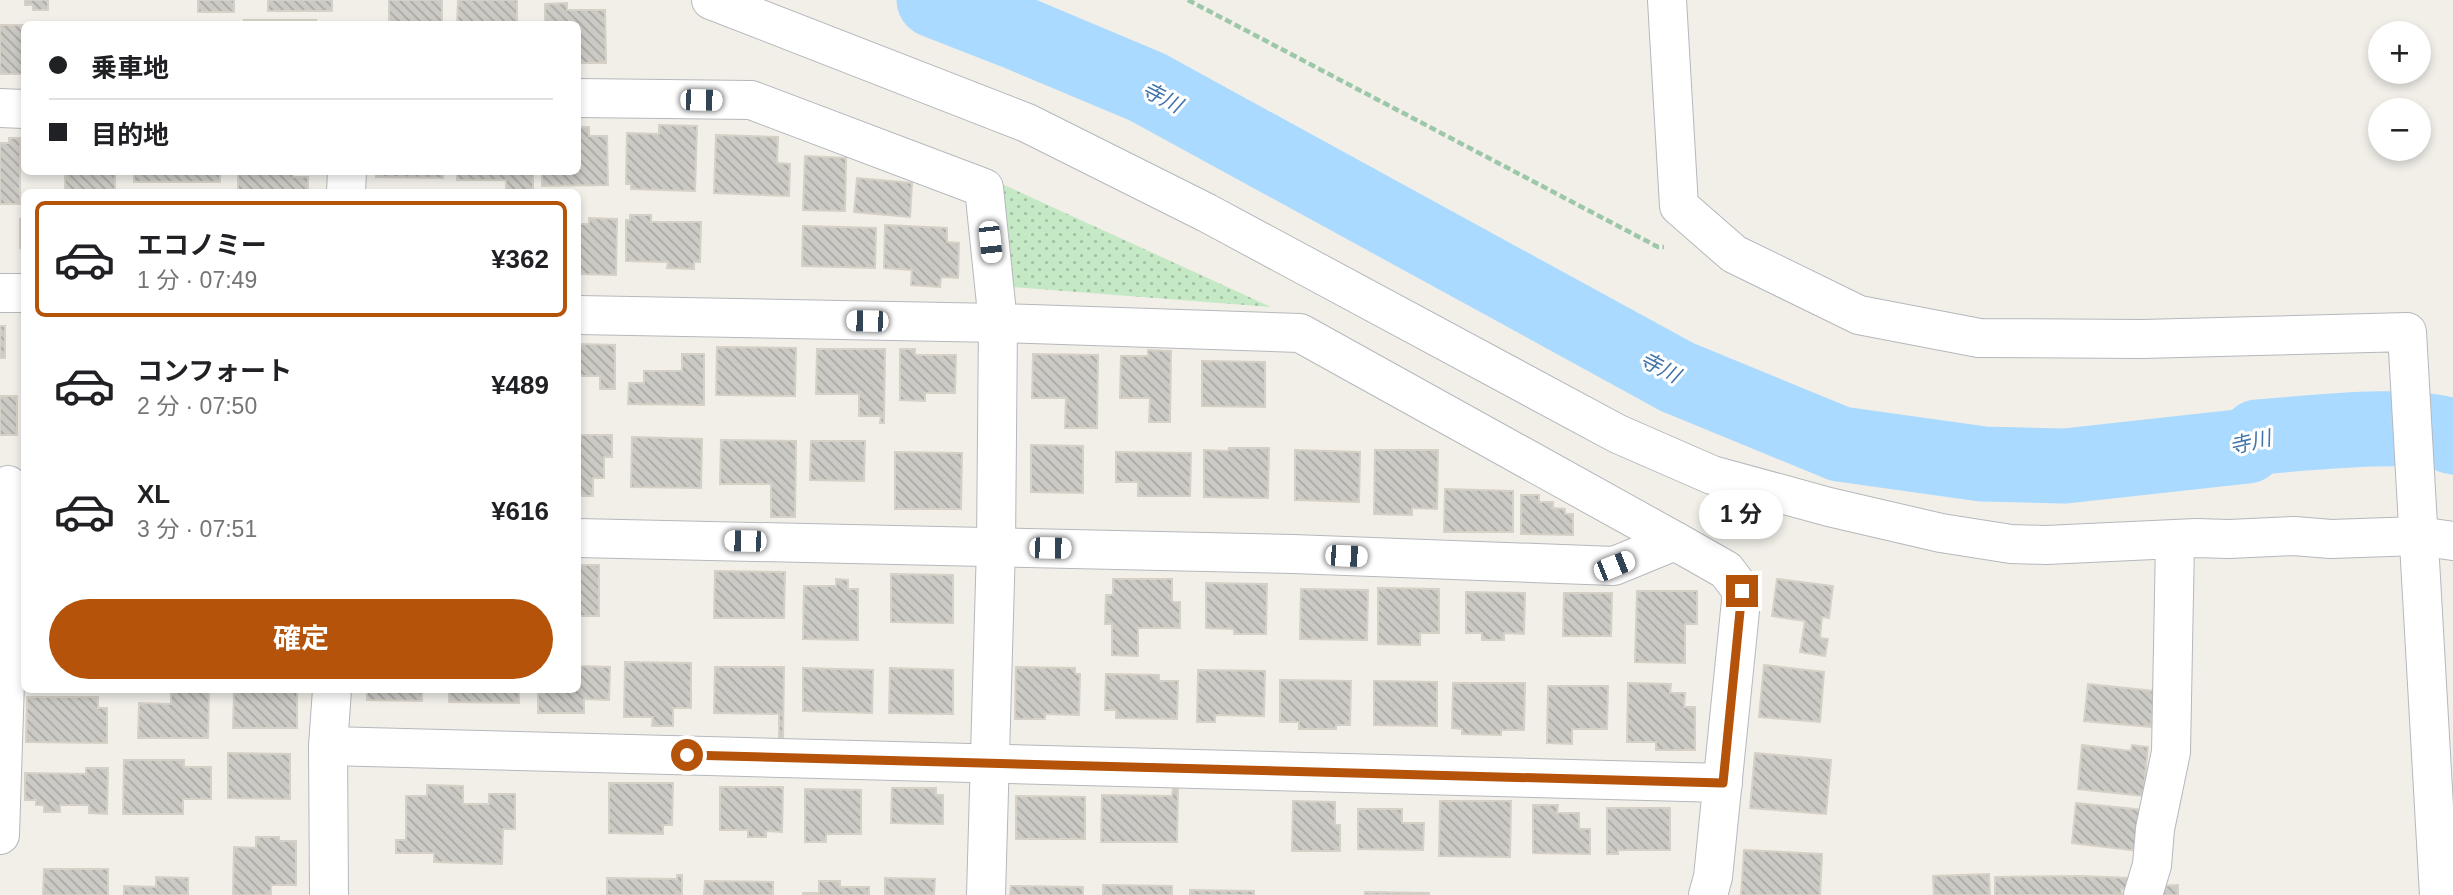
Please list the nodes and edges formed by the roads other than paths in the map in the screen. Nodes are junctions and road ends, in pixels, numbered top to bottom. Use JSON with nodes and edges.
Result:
{"nodes":[{"id":1,"x":711,"y":0,"type":"edge"},
{"id":2,"x":1667,"y":0,"type":"edge"},
{"id":3,"x":581,"y":98,"type":"edge"},
{"id":4,"x":0,"y":108,"type":"edge"},
{"id":5,"x":21,"y":109,"type":"edge"},
{"id":6,"x":0,"y":293,"type":"edge"},
{"id":7,"x":21,"y":293,"type":"edge"},
{"id":8,"x":581,"y":315,"type":"edge"},
{"id":9,"x":999,"y":323,"type":"junction"},
{"id":10,"x":11,"y":485,"type":"edge"},
{"id":11,"x":2430,"y":534,"type":"edge"},
{"id":12,"x":581,"y":538,"type":"edge"},
{"id":13,"x":1675,"y":541,"type":"junction"},
{"id":14,"x":2175,"y":541,"type":"junction"},
{"id":15,"x":996,"y":546,"type":"junction"},
{"id":16,"x":332,"y":693,"type":"edge"},
{"id":17,"x":328,"y":746,"type":"junction"},
{"id":18,"x":991,"y":763,"type":"junction"},
{"id":19,"x":1723,"y":783,"type":"junction"},
{"id":20,"x":0,"y":835,"type":"edge"},
{"id":21,"x":328,"y":895,"type":"edge"},
{"id":22,"x":986,"y":895,"type":"edge"},
{"id":23,"x":1708,"y":895,"type":"edge"},
{"id":24,"x":2143,"y":895,"type":"edge"},
{"id":25,"x":2439,"y":895,"type":"edge"}],
"edges":[{"from":1,"to":14,"type":"street"},
{"from":2,"to":11,"type":"street"},
{"from":3,"to":9,"type":"street"},
{"from":4,"to":5,"type":"street"},
{"from":6,"to":7,"type":"street"},
{"from":8,"to":9,"type":"street"},
{"from":9,"to":13,"type":"street"},
{"from":9,"to":15,"type":"street"},
{"from":10,"to":20,"type":"street"},
{"from":11,"to":14,"type":"street"},
{"from":11,"to":25,"type":"street"},
{"from":12,"to":15,"type":"street"},
{"from":13,"to":15,"type":"street"},
{"from":13,"to":19,"type":"street"},
{"from":14,"to":24,"type":"street"},
{"from":15,"to":18,"type":"street"},
{"from":16,"to":17,"type":"street"},
{"from":17,"to":18,"type":"street"},
{"from":17,"to":21,"type":"street"},
{"from":18,"to":19,"type":"street"},
{"from":18,"to":22,"type":"street"},
{"from":19,"to":23,"type":"street"}]}
